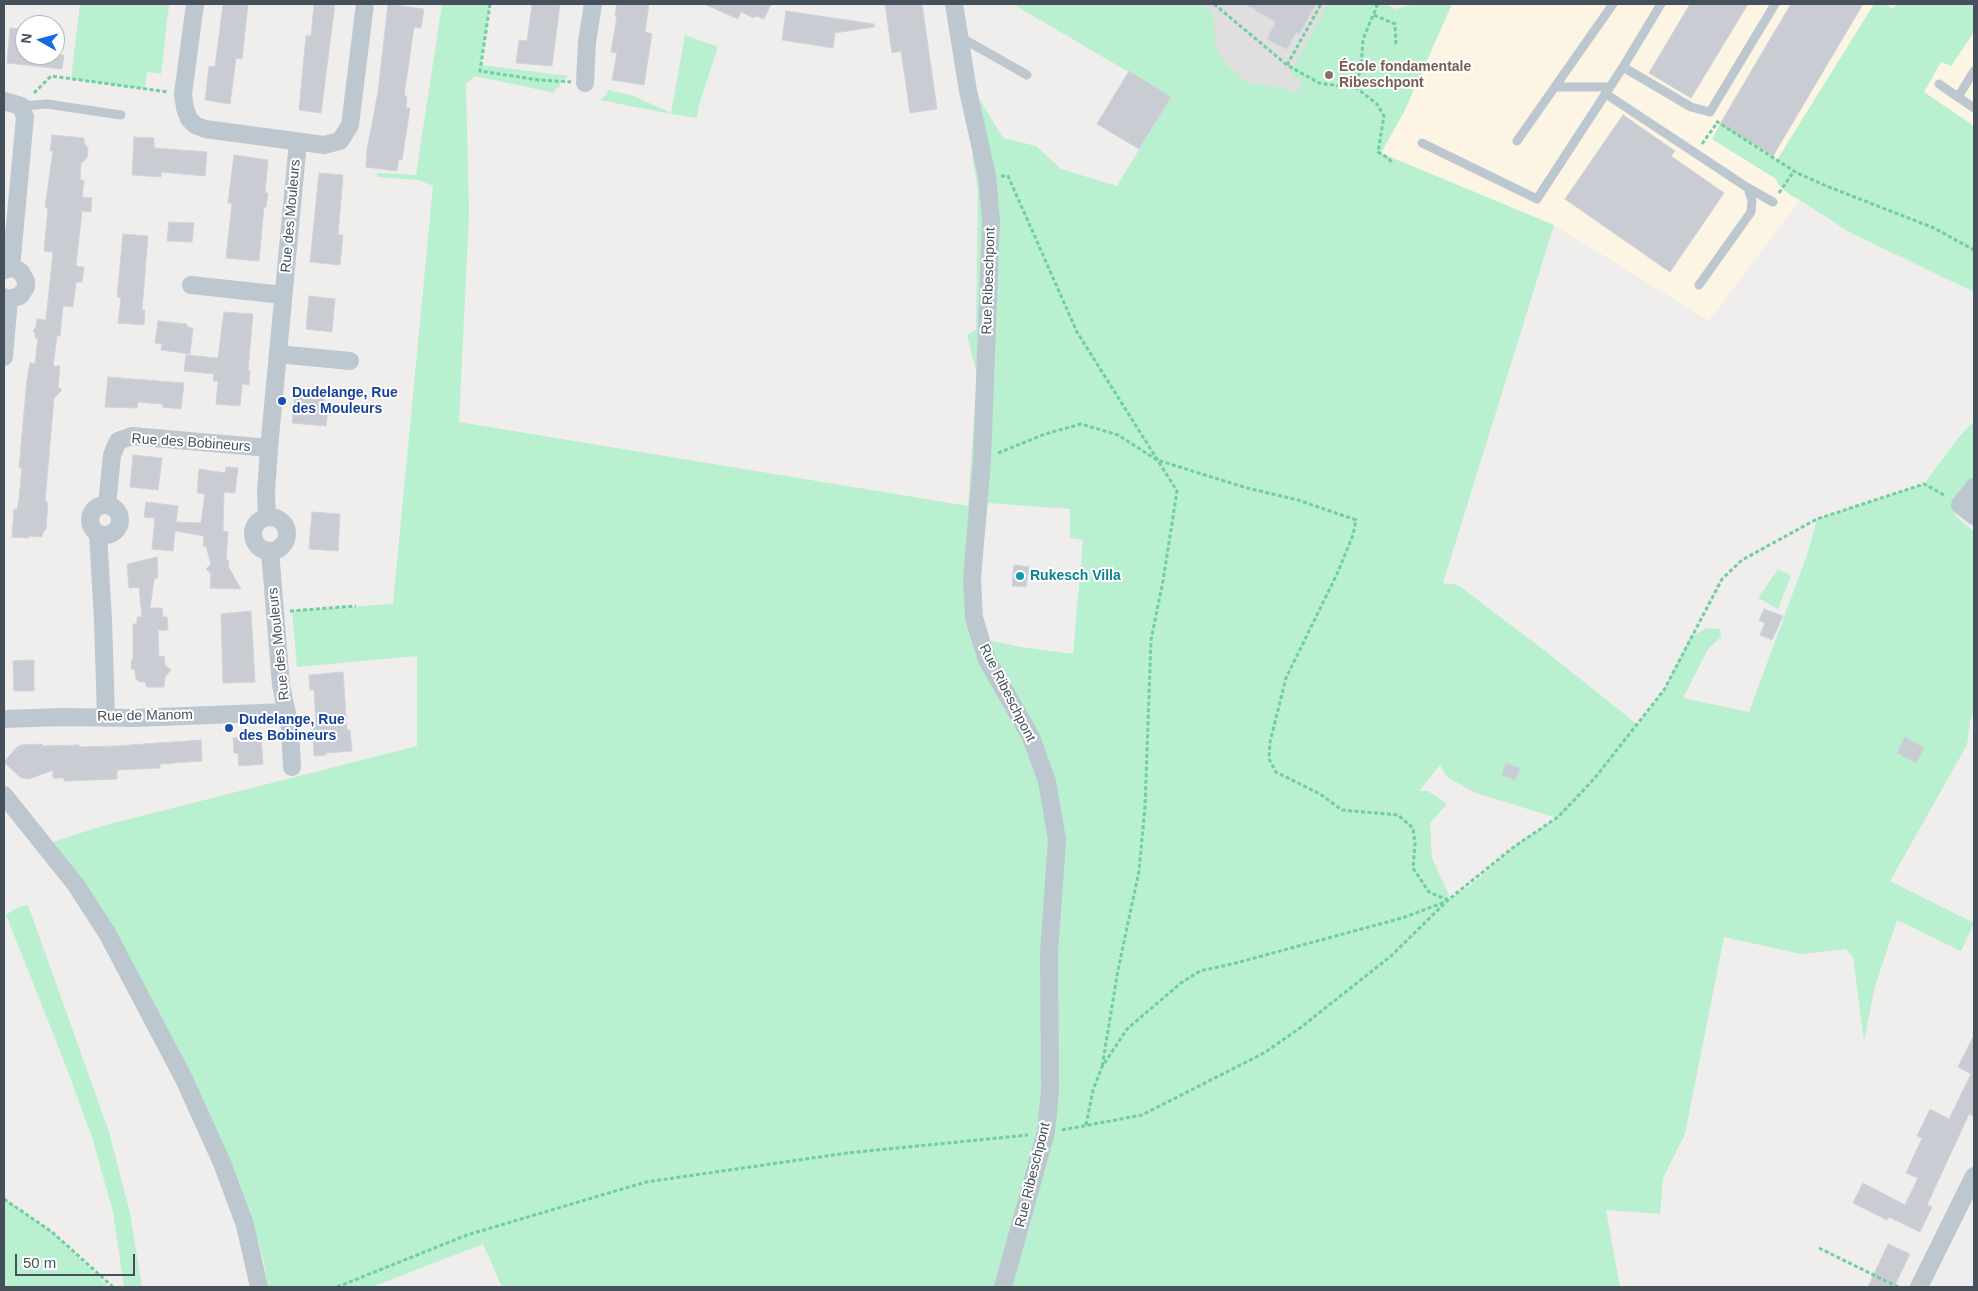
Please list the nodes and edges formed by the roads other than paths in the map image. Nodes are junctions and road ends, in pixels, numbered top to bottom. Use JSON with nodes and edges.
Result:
{"nodes":[{"id":1,"x":195,"y":4,"type":"edge"},
{"id":2,"x":366,"y":4,"type":"edge"},
{"id":3,"x":593,"y":4,"type":"edge"},
{"id":4,"x":954,"y":4,"type":"edge"},
{"id":5,"x":1613,"y":4,"type":"edge"},
{"id":6,"x":1661,"y":4,"type":"edge"},
{"id":7,"x":1775,"y":4,"type":"edge"},
{"id":8,"x":960,"y":37,"type":"junction"},
{"id":9,"x":1623,"y":68,"type":"junction"},
{"id":10,"x":1974,"y":71,"type":"edge"},
{"id":11,"x":1028,"y":76,"type":"dead end"},
{"id":12,"x":585,"y":83,"type":"road end"},
{"id":13,"x":1939,"y":84,"type":"dead end"},
{"id":14,"x":1555,"y":87,"type":"junction"},
{"id":15,"x":1608,"y":90,"type":"junction"},
{"id":16,"x":1958,"y":98,"type":"junction"},
{"id":17,"x":4,"y":100,"type":"edge"},
{"id":18,"x":22,"y":106,"type":"junction"},
{"id":19,"x":1974,"y":108,"type":"edge"},
{"id":20,"x":121,"y":115,"type":"dead end"},
{"id":21,"x":1517,"y":141,"type":"dead end"},
{"id":22,"x":298,"y":142,"type":"junction"},
{"id":23,"x":1422,"y":143,"type":"dead end"},
{"id":24,"x":1748,"y":188,"type":"junction"},
{"id":25,"x":1773,"y":202,"type":"road end"},
{"id":26,"x":7,"y":269,"type":"edge"},
{"id":27,"x":192,"y":285,"type":"dead end"},
{"id":28,"x":1699,"y":286,"type":"dead end"},
{"id":29,"x":284,"y":295,"type":"junction"},
{"id":30,"x":7,"y":298,"type":"edge"},
{"id":31,"x":278,"y":354,"type":"junction"},
{"id":32,"x":4,"y":358,"type":"edge"},
{"id":33,"x":350,"y":361,"type":"dead end"},
{"id":34,"x":269,"y":448,"type":"junction"},
{"id":35,"x":1974,"y":486,"type":"edge"},
{"id":36,"x":107,"y":505,"type":"junction"},
{"id":37,"x":1974,"y":516,"type":"edge"},
{"id":38,"x":267,"y":517,"type":"junction"},
{"id":39,"x":98,"y":534,"type":"junction"},
{"id":40,"x":270,"y":551,"type":"junction"},
{"id":41,"x":287,"y":712,"type":"junction"},
{"id":42,"x":106,"y":718,"type":"junction"},
{"id":43,"x":4,"y":719,"type":"edge"},
{"id":44,"x":292,"y":767,"type":"dead end"},
{"id":45,"x":4,"y":795,"type":"edge"},
{"id":46,"x":1974,"y":1176,"type":"edge"},
{"id":47,"x":259,"y":1287,"type":"edge"},
{"id":48,"x":1003,"y":1287,"type":"edge"},
{"id":49,"x":1919,"y":1287,"type":"edge"}],
"edges":[{"from":1,"to":22,"type":"street"},
{"from":2,"to":22,"type":"street","name":"Rue des Mouleurs"},
{"from":3,"to":12,"type":"street"},
{"from":4,"to":8,"type":"street","name":"Rue Ribeschpont"},
{"from":5,"to":14,"type":"lane"},
{"from":6,"to":9,"type":"lane"},
{"from":7,"to":9,"type":"lane"},
{"from":8,"to":11,"type":"lane"},
{"from":8,"to":48,"type":"street","name":"Rue Ribeschpont"},
{"from":9,"to":15,"type":"lane"},
{"from":10,"to":16,"type":"lane"},
{"from":13,"to":16,"type":"lane"},
{"from":14,"to":15,"type":"lane"},
{"from":14,"to":21,"type":"lane"},
{"from":15,"to":23,"type":"lane"},
{"from":15,"to":24,"type":"lane"},
{"from":16,"to":19,"type":"lane"},
{"from":17,"to":18,"type":"street"},
{"from":18,"to":20,"type":"lane"},
{"from":18,"to":26,"type":"street"},
{"from":22,"to":29,"type":"street","name":"Rue des Mouleurs"},
{"from":24,"to":25,"type":"lane"},
{"from":24,"to":28,"type":"lane"},
{"from":26,"to":30,"type":"street"},
{"from":27,"to":29,"type":"street"},
{"from":29,"to":31,"type":"street","name":"Rue des Mouleurs"},
{"from":30,"to":32,"type":"street"},
{"from":31,"to":33,"type":"street"},
{"from":31,"to":34,"type":"street","name":"Rue des Mouleurs"},
{"from":34,"to":36,"type":"street","name":"Rue des Bobineurs"},
{"from":34,"to":38,"type":"street","name":"Rue des Mouleurs"},
{"from":35,"to":37,"type":"street"},
{"from":36,"to":39,"type":"street"},
{"from":36,"to":39,"type":"street"},
{"from":38,"to":40,"type":"street"},
{"from":38,"to":40,"type":"street"},
{"from":39,"to":42,"type":"street"},
{"from":40,"to":41,"type":"street","name":"Rue des Mouleurs"},
{"from":41,"to":42,"type":"street","name":"Rue de Manom"},
{"from":41,"to":44,"type":"street","name":"Rue des Mouleurs"},
{"from":42,"to":43,"type":"street","name":"Rue de Manom"},
{"from":45,"to":47,"type":"street"},
{"from":46,"to":49,"type":"street"}]}
